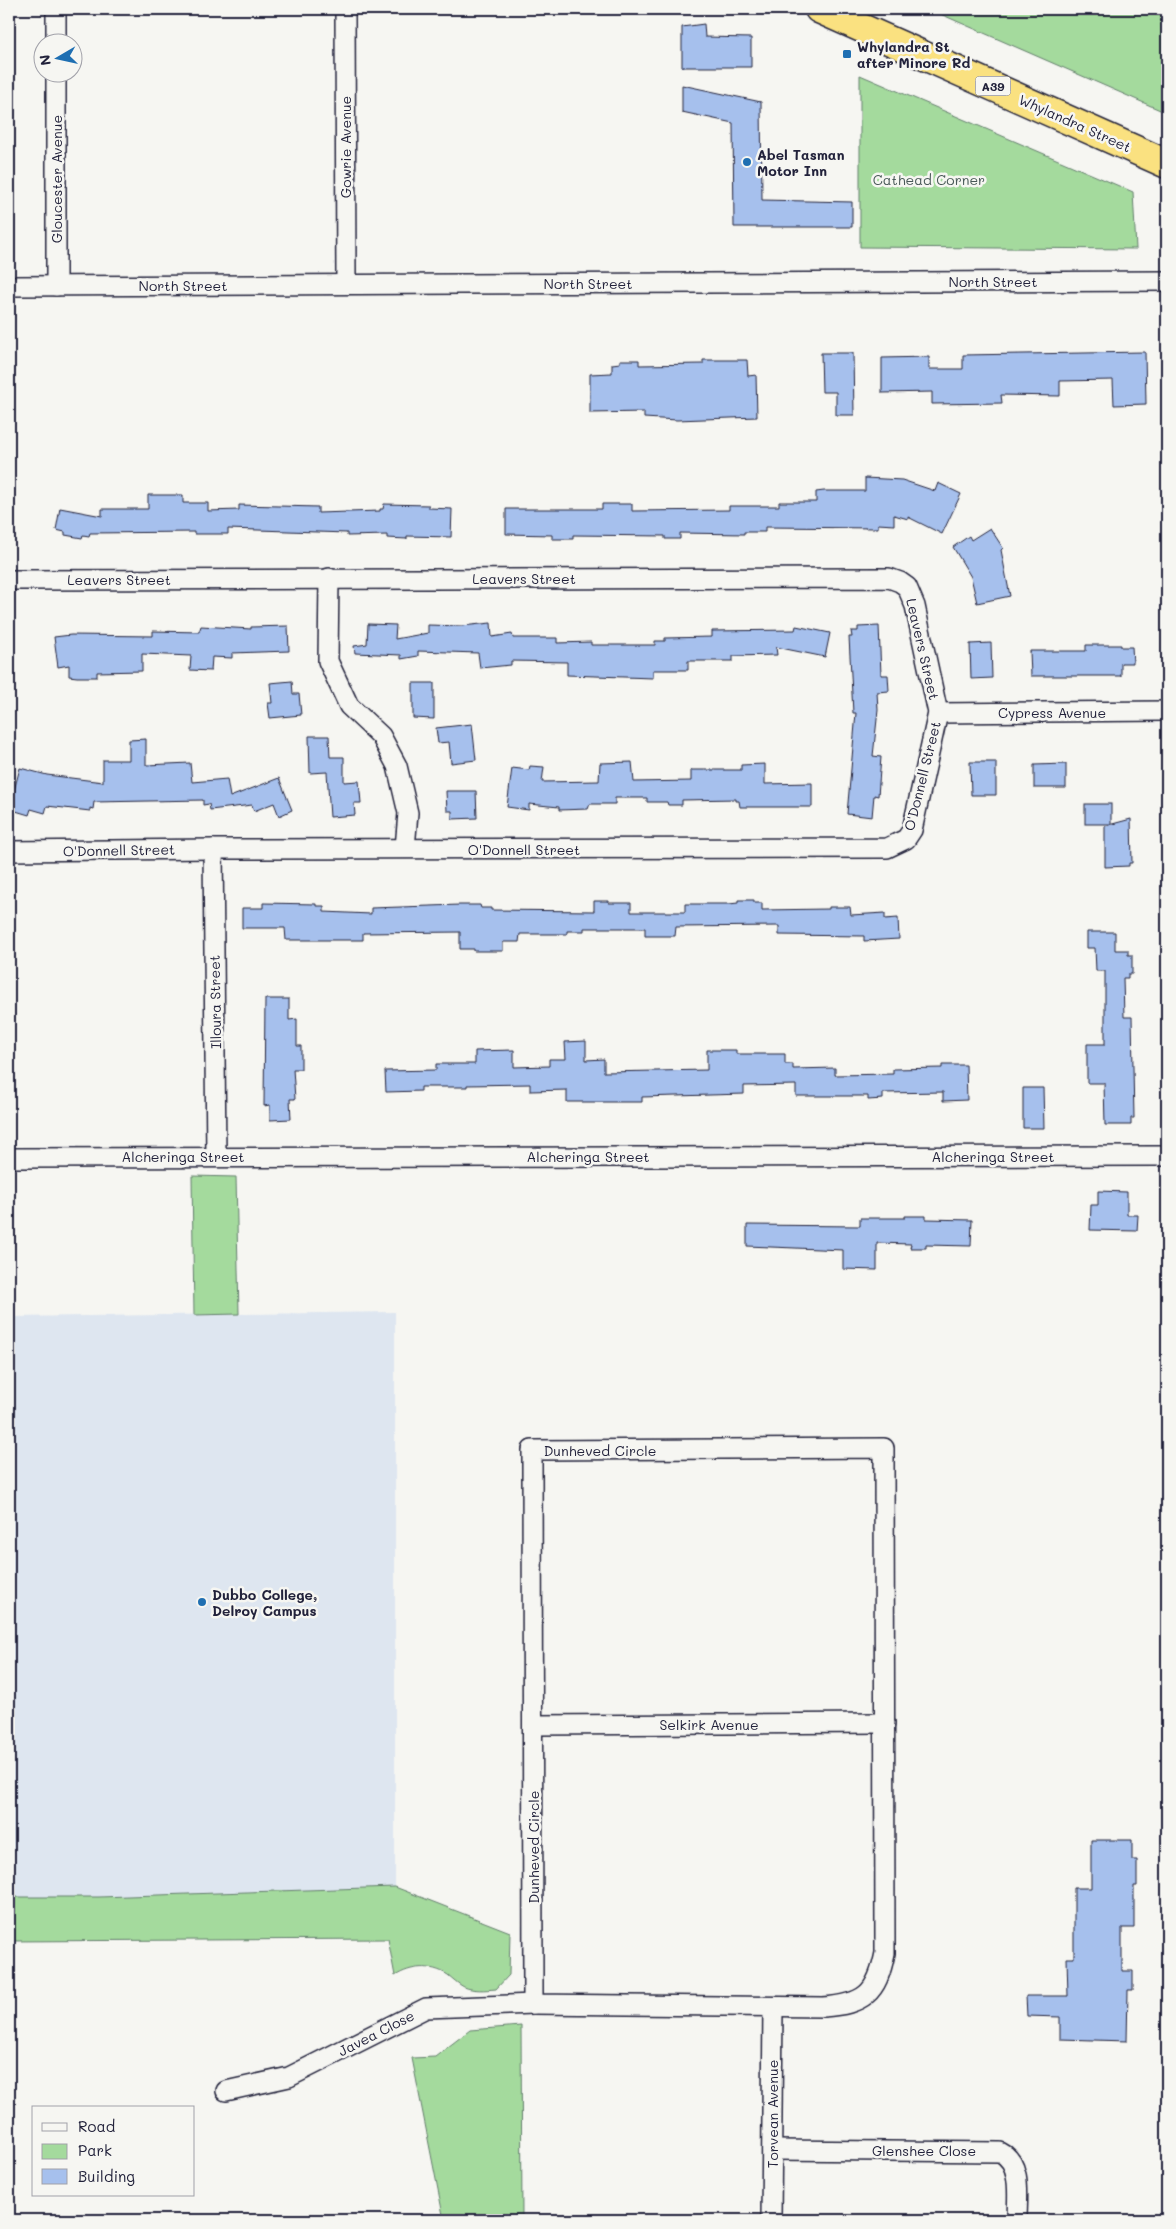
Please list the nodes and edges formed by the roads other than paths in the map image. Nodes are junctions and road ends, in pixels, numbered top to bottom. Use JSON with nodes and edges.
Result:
{"nodes":[{"id":1,"x":56,"y":9,"type":"edge"},
{"id":2,"x":345,"y":9,"type":"edge"},
{"id":3,"x":819,"y":9,"type":"edge"},
{"id":4,"x":56,"y":32,"type":"edge"},
{"id":5,"x":56,"y":82,"type":"edge"},
{"id":6,"x":1167,"y":164,"type":"edge"},
{"id":7,"x":1167,"y":280,"type":"edge"},
{"id":8,"x":346,"y":284,"type":"junction"},
{"id":9,"x":9,"y":286,"type":"edge"},
{"id":10,"x":56,"y":286,"type":"junction"},
{"id":11,"x":329,"y":578,"type":"junction"},
{"id":12,"x":9,"y":580,"type":"edge"},
{"id":13,"x":1167,"y":711,"type":"edge"},
{"id":14,"x":938,"y":713,"type":"junction"},
{"id":15,"x":405,"y":848,"type":"junction"},
{"id":16,"x":213,"y":849,"type":"junction"},
{"id":17,"x":9,"y":851,"type":"edge"},
{"id":18,"x":216,"y":1156,"type":"junction"},
{"id":19,"x":1167,"y":1156,"type":"edge"},
{"id":20,"x":9,"y":1158,"type":"edge"},
{"id":21,"x":885,"y":1723,"type":"junction"},
{"id":22,"x":534,"y":1725,"type":"junction"},
{"id":23,"x":534,"y":2004,"type":"junction"},
{"id":24,"x":772,"y":2008,"type":"junction"},
{"id":25,"x":226,"y":2092,"type":"dead end"},
{"id":26,"x":772,"y":2150,"type":"junction"},
{"id":27,"x":771,"y":2220,"type":"edge"},
{"id":28,"x":1017,"y":2220,"type":"edge"}],
"edges":[{"from":1,"to":4,"type":"street"},
{"from":2,"to":8,"type":"street","name":"Gowrie Avenue"},
{"from":3,"to":6,"type":"highway","name":"Whylandra Street","number":"A39"},
{"from":5,"to":10,"type":"street","name":"Gloucester Avenue"},
{"from":7,"to":8,"type":"street","name":"North Street"},
{"from":8,"to":10,"type":"street","name":"North Street"},
{"from":9,"to":10,"type":"street","name":"North Street"},
{"from":11,"to":12,"type":"street","name":"Leavers Street"},
{"from":11,"to":14,"type":"street","name":"Leavers Street"},
{"from":11,"to":15,"type":"street"},
{"from":13,"to":14,"type":"street","name":"Cypress Avenue"},
{"from":14,"to":15,"type":"street","name":"O'Donnell Street"},
{"from":15,"to":16,"type":"street","name":"O'Donnell Street"},
{"from":16,"to":17,"type":"street","name":"O'Donnell Street"},
{"from":16,"to":18,"type":"street","name":"Illoura Street"},
{"from":18,"to":19,"type":"street","name":"Alcheringa Street"},
{"from":18,"to":20,"type":"street","name":"Alcheringa Street"},
{"from":21,"to":22,"type":"street","name":"Selkirk Avenue"},
{"from":21,"to":22,"type":"street","name":"Dunheved Circle"},
{"from":21,"to":24,"type":"street","name":"Dunheved Circle"},
{"from":22,"to":23,"type":"street","name":"Dunheved Circle"},
{"from":23,"to":24,"type":"street","name":"Dunheved Circle"},
{"from":23,"to":25,"type":"street","name":"Javea Close"},
{"from":24,"to":26,"type":"street","name":"Torvean Avenue"},
{"from":26,"to":27,"type":"street","name":"Torvean Avenue"},
{"from":26,"to":28,"type":"street","name":"Glenshee Close"}]}
